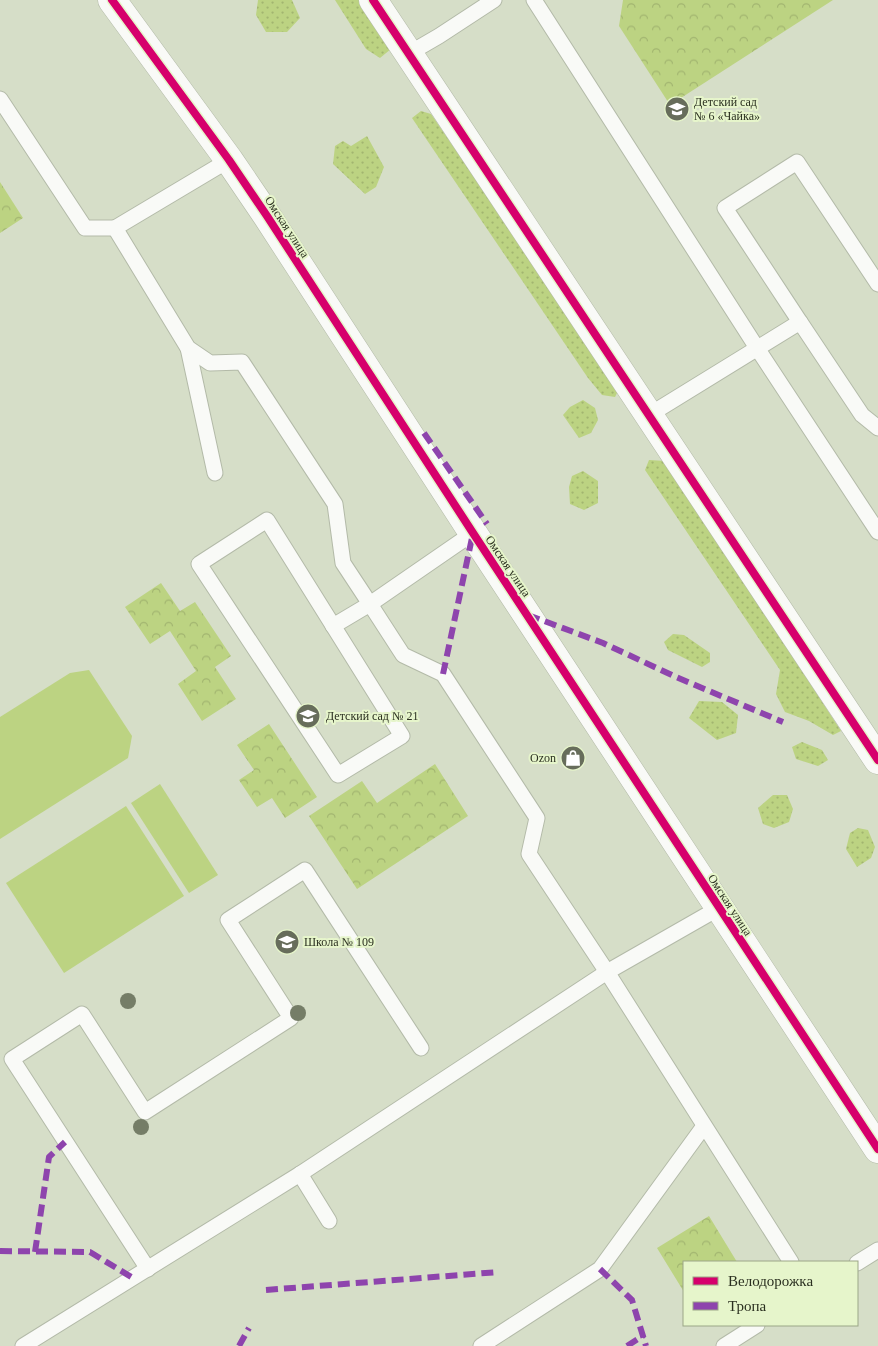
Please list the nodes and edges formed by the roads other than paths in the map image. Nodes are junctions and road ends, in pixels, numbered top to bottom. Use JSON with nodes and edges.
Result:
{"nodes":[{"id":1,"x":112,"y":0,"type":"edge"},
{"id":2,"x":373,"y":0,"type":"edge"},
{"id":3,"x":494,"y":0,"type":"edge"},
{"id":4,"x":534,"y":0,"type":"edge"},
{"id":5,"x":408,"y":54,"type":"junction"},
{"id":6,"x":0,"y":99,"type":"edge"},
{"id":7,"x":229,"y":160,"type":"junction"},
{"id":8,"x":115,"y":228,"type":"junction"},
{"id":9,"x":878,"y":284,"type":"edge"},
{"id":10,"x":800,"y":322,"type":"junction"},
{"id":11,"x":188,"y":348,"type":"junction"},
{"id":12,"x":757,"y":348,"type":"junction"},
{"id":13,"x":649,"y":415,"type":"junction"},
{"id":14,"x":878,"y":428,"type":"edge"},
{"id":15,"x":215,"y":473,"type":"dead end"},
{"id":16,"x":878,"y":532,"type":"edge"},
{"id":17,"x":473,"y":533,"type":"junction"},
{"id":18,"x":370,"y":604,"type":"junction"},
{"id":19,"x":333,"y":626,"type":"junction"},
{"id":20,"x":878,"y":760,"type":"edge"},
{"id":21,"x":719,"y":908,"type":"junction"},
{"id":22,"x":607,"y":972,"type":"junction"},
{"id":23,"x":421,"y":1048,"type":"dead end"},
{"id":24,"x":704,"y":1126,"type":"junction"},
{"id":25,"x":878,"y":1149,"type":"edge"},
{"id":26,"x":300,"y":1174,"type":"junction"},
{"id":27,"x":329,"y":1221,"type":"dead end"},
{"id":28,"x":878,"y":1250,"type":"edge"},
{"id":29,"x":790,"y":1261,"type":"edge"},
{"id":30,"x":858,"y":1263,"type":"edge"},
{"id":31,"x":148,"y":1269,"type":"junction"},
{"id":32,"x":756,"y":1326,"type":"edge"},
{"id":33,"x":23,"y":1346,"type":"edge"},
{"id":34,"x":480,"y":1346,"type":"edge"},
{"id":35,"x":724,"y":1346,"type":"edge"}],
"edges":[{"from":1,"to":7,"type":"street","name":"Омская улица"},
{"from":2,"to":5,"type":"street"},
{"from":3,"to":5,"type":"lane"},
{"from":4,"to":12,"type":"lane"},
{"from":5,"to":13,"type":"street"},
{"from":6,"to":8,"type":"lane"},
{"from":7,"to":8,"type":"lane"},
{"from":7,"to":17,"type":"street","name":"Омская улица"},
{"from":8,"to":11,"type":"lane"},
{"from":9,"to":10,"type":"lane"},
{"from":10,"to":12,"type":"lane"},
{"from":10,"to":14,"type":"lane"},
{"from":11,"to":15,"type":"lane"},
{"from":11,"to":18,"type":"lane"},
{"from":12,"to":13,"type":"lane"},
{"from":12,"to":16,"type":"lane"},
{"from":13,"to":20,"type":"street"},
{"from":17,"to":18,"type":"lane"},
{"from":17,"to":21,"type":"street","name":"Омская улица"},
{"from":18,"to":19,"type":"lane"},
{"from":18,"to":22,"type":"lane"},
{"from":19,"to":19,"type":"lane"},
{"from":21,"to":22,"type":"lane"},
{"from":21,"to":25,"type":"street","name":"Омская улица"},
{"from":22,"to":24,"type":"lane"},
{"from":22,"to":26,"type":"lane"},
{"from":23,"to":31,"type":"lane"},
{"from":24,"to":29,"type":"lane"},
{"from":24,"to":34,"type":"lane"},
{"from":26,"to":27,"type":"lane"},
{"from":26,"to":31,"type":"lane"},
{"from":28,"to":30,"type":"lane"},
{"from":31,"to":33,"type":"lane"},
{"from":32,"to":35,"type":"lane"}]}
